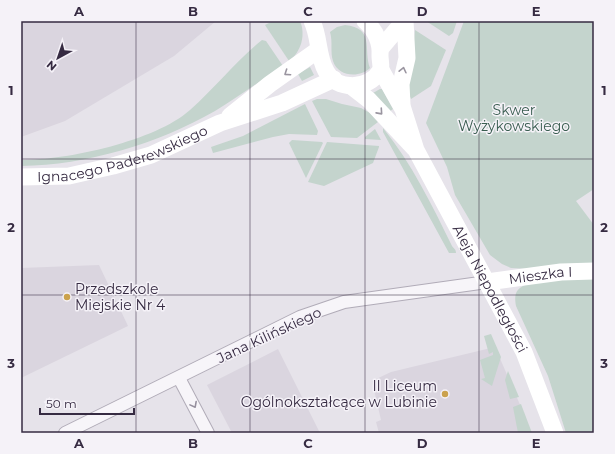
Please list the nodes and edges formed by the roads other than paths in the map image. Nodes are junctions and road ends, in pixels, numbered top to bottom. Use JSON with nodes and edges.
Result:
{"nodes":[{"id":1,"x":365,"y":21,"type":"edge"},
{"id":2,"x":405,"y":21,"type":"edge"},
{"id":3,"x":319,"y":25,"type":"edge"},
{"id":4,"x":381,"y":48,"type":"junction"},
{"id":5,"x":318,"y":50,"type":"junction"},
{"id":6,"x":381,"y":70,"type":"junction"},
{"id":7,"x":334,"y":79,"type":"junction"},
{"id":8,"x":351,"y":86,"type":"junction"},
{"id":9,"x":403,"y":109,"type":"junction"},
{"id":10,"x":220,"y":123,"type":"junction"},
{"id":11,"x":416,"y":150,"type":"junction"},
{"id":12,"x":21,"y":177,"type":"edge"},
{"id":13,"x":594,"y":271,"type":"edge"},
{"id":14,"x":487,"y":282,"type":"junction"},
{"id":15,"x":179,"y":378,"type":"junction"},
{"id":16,"x":65,"y":433,"type":"edge"},
{"id":17,"x":208,"y":433,"type":"edge"},
{"id":18,"x":555,"y":433,"type":"edge"}],
"edges":[{"from":1,"to":4,"type":"main road"},
{"from":2,"to":4,"type":"main road"},
{"from":9,"to":2,"type":"main road","one_way":true},
{"from":3,"to":5,"type":"main road"},
{"from":4,"to":6,"type":"main road"},
{"from":5,"to":7,"type":"main road"},
{"from":5,"to":10,"type":"main road","name":"Ignacego Paderewskiego","one_way":true},
{"from":6,"to":8,"type":"main road"},
{"from":6,"to":9,"type":"main road","name":"Aleja Niepodległości"},
{"from":7,"to":8,"type":"main road","name":"Aleja Niepodległości"},
{"from":7,"to":10,"type":"main road","name":"Ignacego Paderewskiego"},
{"from":8,"to":11,"type":"main road","name":"Aleja Niepodległości","one_way":true},
{"from":9,"to":11,"type":"main road","name":"Aleja Niepodległości"},
{"from":10,"to":12,"type":"main road","name":"Ignacego Paderewskiego"},
{"from":11,"to":14,"type":"main road","name":"Aleja Niepodległości"},
{"from":13,"to":14,"type":"main road","name":"Mieszka I"},
{"from":14,"to":15,"type":"street","name":"Jana Kilińskiego"},
{"from":14,"to":18,"type":"main road","name":"Aleja Niepodległości"},
{"from":15,"to":16,"type":"street","name":"Jana Kilińskiego"},
{"from":15,"to":17,"type":"street","one_way":true}]}
